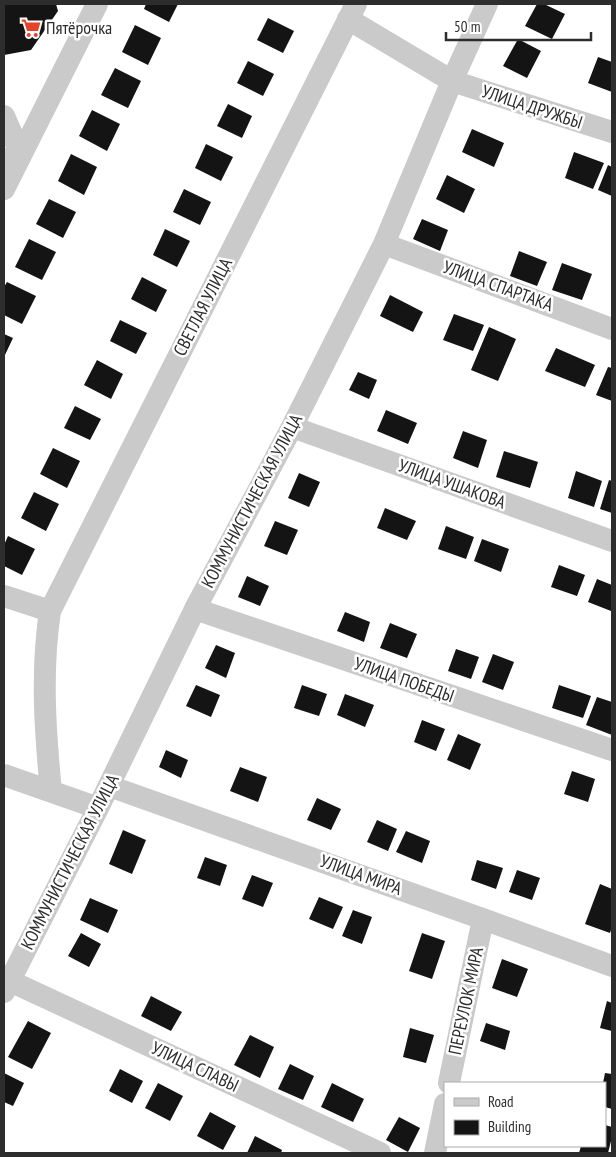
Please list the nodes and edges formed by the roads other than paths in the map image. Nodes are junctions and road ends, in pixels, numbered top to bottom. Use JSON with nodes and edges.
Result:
{"nodes":[{"id":1,"x":97,"y":4,"type":"edge"},
{"id":2,"x":488,"y":4,"type":"edge"},
{"id":3,"x":352,"y":11,"type":"edge"},
{"id":4,"x":452,"y":81,"type":"junction"},
{"id":5,"x":4,"y":116,"type":"edge"},
{"id":6,"x":612,"y":132,"type":"edge"},
{"id":7,"x":12,"y":157,"type":"edge"},
{"id":8,"x":4,"y":189,"type":"edge"},
{"id":9,"x":384,"y":244,"type":"junction"},
{"id":10,"x":612,"y":329,"type":"edge"},
{"id":11,"x":292,"y":427,"type":"junction"},
{"id":12,"x":612,"y":541,"type":"edge"},
{"id":13,"x":4,"y":596,"type":"edge"},
{"id":14,"x":195,"y":609,"type":"junction"},
{"id":15,"x":50,"y":611,"type":"junction"},
{"id":16,"x":612,"y":750,"type":"edge"},
{"id":17,"x":4,"y":775,"type":"edge"},
{"id":18,"x":109,"y":786,"type":"junction"},
{"id":19,"x":51,"y":791,"type":"junction"},
{"id":20,"x":98,"y":808,"type":"junction"},
{"id":21,"x":483,"y":918,"type":"junction"},
{"id":22,"x":612,"y":966,"type":"edge"},
{"id":23,"x":7,"y":986,"type":"edge"},
{"id":24,"x":449,"y":1082,"type":"edge"},
{"id":25,"x":444,"y":1109,"type":"edge"},
{"id":26,"x":380,"y":1153,"type":"edge"},
{"id":27,"x":435,"y":1153,"type":"edge"}],
"edges":[{"from":1,"to":7,"type":"street"},
{"from":2,"to":4,"type":"street","name":"КОММУНИСТИЧЕСКАЯ УЛИЦА"},
{"from":3,"to":4,"type":"street","name":"УЛИЦА ДРУЖБЫ"},
{"from":3,"to":15,"type":"street","name":"СВЕТЛАЯ УЛИЦА"},
{"from":4,"to":6,"type":"street","name":"УЛИЦА ДРУЖБЫ"},
{"from":4,"to":9,"type":"street","name":"КОММУНИСТИЧЕСКАЯ УЛИЦА"},
{"from":5,"to":7,"type":"street"},
{"from":7,"to":8,"type":"street"},
{"from":9,"to":10,"type":"street","name":"УЛИЦА СПАРТАКА"},
{"from":9,"to":11,"type":"street","name":"КОММУНИСТИЧЕСКАЯ УЛИЦА"},
{"from":11,"to":12,"type":"street","name":"УЛИЦА УШАКОВА"},
{"from":11,"to":14,"type":"street","name":"КОММУНИСТИЧЕСКАЯ УЛИЦА"},
{"from":13,"to":15,"type":"street"},
{"from":14,"to":16,"type":"street","name":"УЛИЦА ПОБЕДЫ"},
{"from":14,"to":18,"type":"street","name":"КОММУНИСТИЧЕСКАЯ УЛИЦА"},
{"from":15,"to":19,"type":"street"},
{"from":17,"to":19,"type":"street"},
{"from":18,"to":20,"type":"street","name":"КОММУНИСТИЧЕСКАЯ УЛИЦА"},
{"from":18,"to":21,"type":"street","name":"УЛИЦА МИРА"},
{"from":19,"to":20,"type":"street"},
{"from":20,"to":23,"type":"street","name":"КОММУНИСТИЧЕСКАЯ УЛИЦА"},
{"from":21,"to":22,"type":"street","name":"УЛИЦА МИРА"},
{"from":21,"to":24,"type":"street","name":"ПЕРЕУЛОК МИРА"},
{"from":23,"to":26,"type":"street","name":"УЛИЦА СЛАВЫ"},
{"from":25,"to":27,"type":"street"}]}
